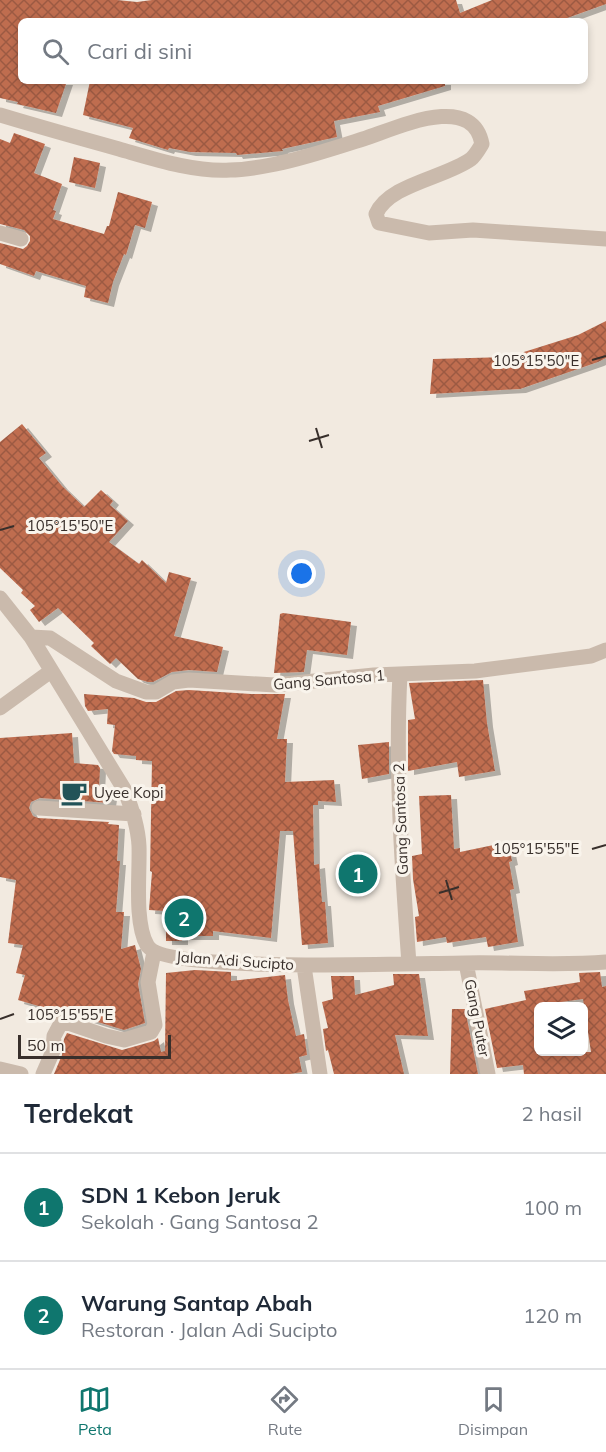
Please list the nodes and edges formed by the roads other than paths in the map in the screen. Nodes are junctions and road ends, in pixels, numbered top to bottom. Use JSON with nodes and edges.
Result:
{"nodes":[{"id":1,"x":0,"y":116,"type":"edge"},
{"id":2,"x":0,"y":233,"type":"edge"},
{"id":3,"x":21,"y":239,"type":"dead end"},
{"id":4,"x":606,"y":239,"type":"edge"},
{"id":5,"x":0,"y":598,"type":"edge"},
{"id":6,"x":31,"y":637,"type":"junction"},
{"id":7,"x":606,"y":650,"type":"edge"},
{"id":8,"x":51,"y":671,"type":"junction"},
{"id":9,"x":400,"y":674,"type":"junction"},
{"id":10,"x":0,"y":708,"type":"edge"},
{"id":11,"x":39,"y":808,"type":"dead end"},
{"id":12,"x":135,"y":814,"type":"junction"},
{"id":13,"x":154,"y":952,"type":"junction"},
{"id":14,"x":606,"y":962,"type":"edge"},
{"id":15,"x":466,"y":963,"type":"junction"},
{"id":16,"x":409,"y":964,"type":"junction"},
{"id":17,"x":303,"y":966,"type":"junction"},
{"id":18,"x":0,"y":1070,"type":"edge"},
{"id":19,"x":21,"y":1074,"type":"edge"},
{"id":20,"x":43,"y":1074,"type":"edge"},
{"id":21,"x":320,"y":1074,"type":"edge"},
{"id":22,"x":488,"y":1074,"type":"edge"}],
"edges":[{"from":1,"to":4,"type":"street"},
{"from":2,"to":3,"type":"street"},
{"from":5,"to":6,"type":"street","name":"Jalan Adi Sucipto"},
{"from":6,"to":8,"type":"street","name":"Jalan Adi Sucipto"},
{"from":6,"to":9,"type":"street","name":"Gang Santosa 1"},
{"from":7,"to":9,"type":"street","name":"Gang Santosa 1"},
{"from":8,"to":10,"type":"street"},
{"from":8,"to":12,"type":"street","name":"Jalan Adi Sucipto"},
{"from":9,"to":16,"type":"street","name":"Gang Santosa 2"},
{"from":11,"to":12,"type":"street"},
{"from":12,"to":13,"type":"street","name":"Jalan Adi Sucipto"},
{"from":13,"to":17,"type":"street","name":"Jalan Adi Sucipto"},
{"from":13,"to":20,"type":"street"},
{"from":14,"to":15,"type":"street","name":"Jalan Adi Sucipto"},
{"from":15,"to":16,"type":"street","name":"Jalan Adi Sucipto"},
{"from":15,"to":22,"type":"street","name":"Gang Puter"},
{"from":16,"to":17,"type":"street","name":"Jalan Adi Sucipto"},
{"from":17,"to":21,"type":"street"},
{"from":18,"to":19,"type":"street"}]}
